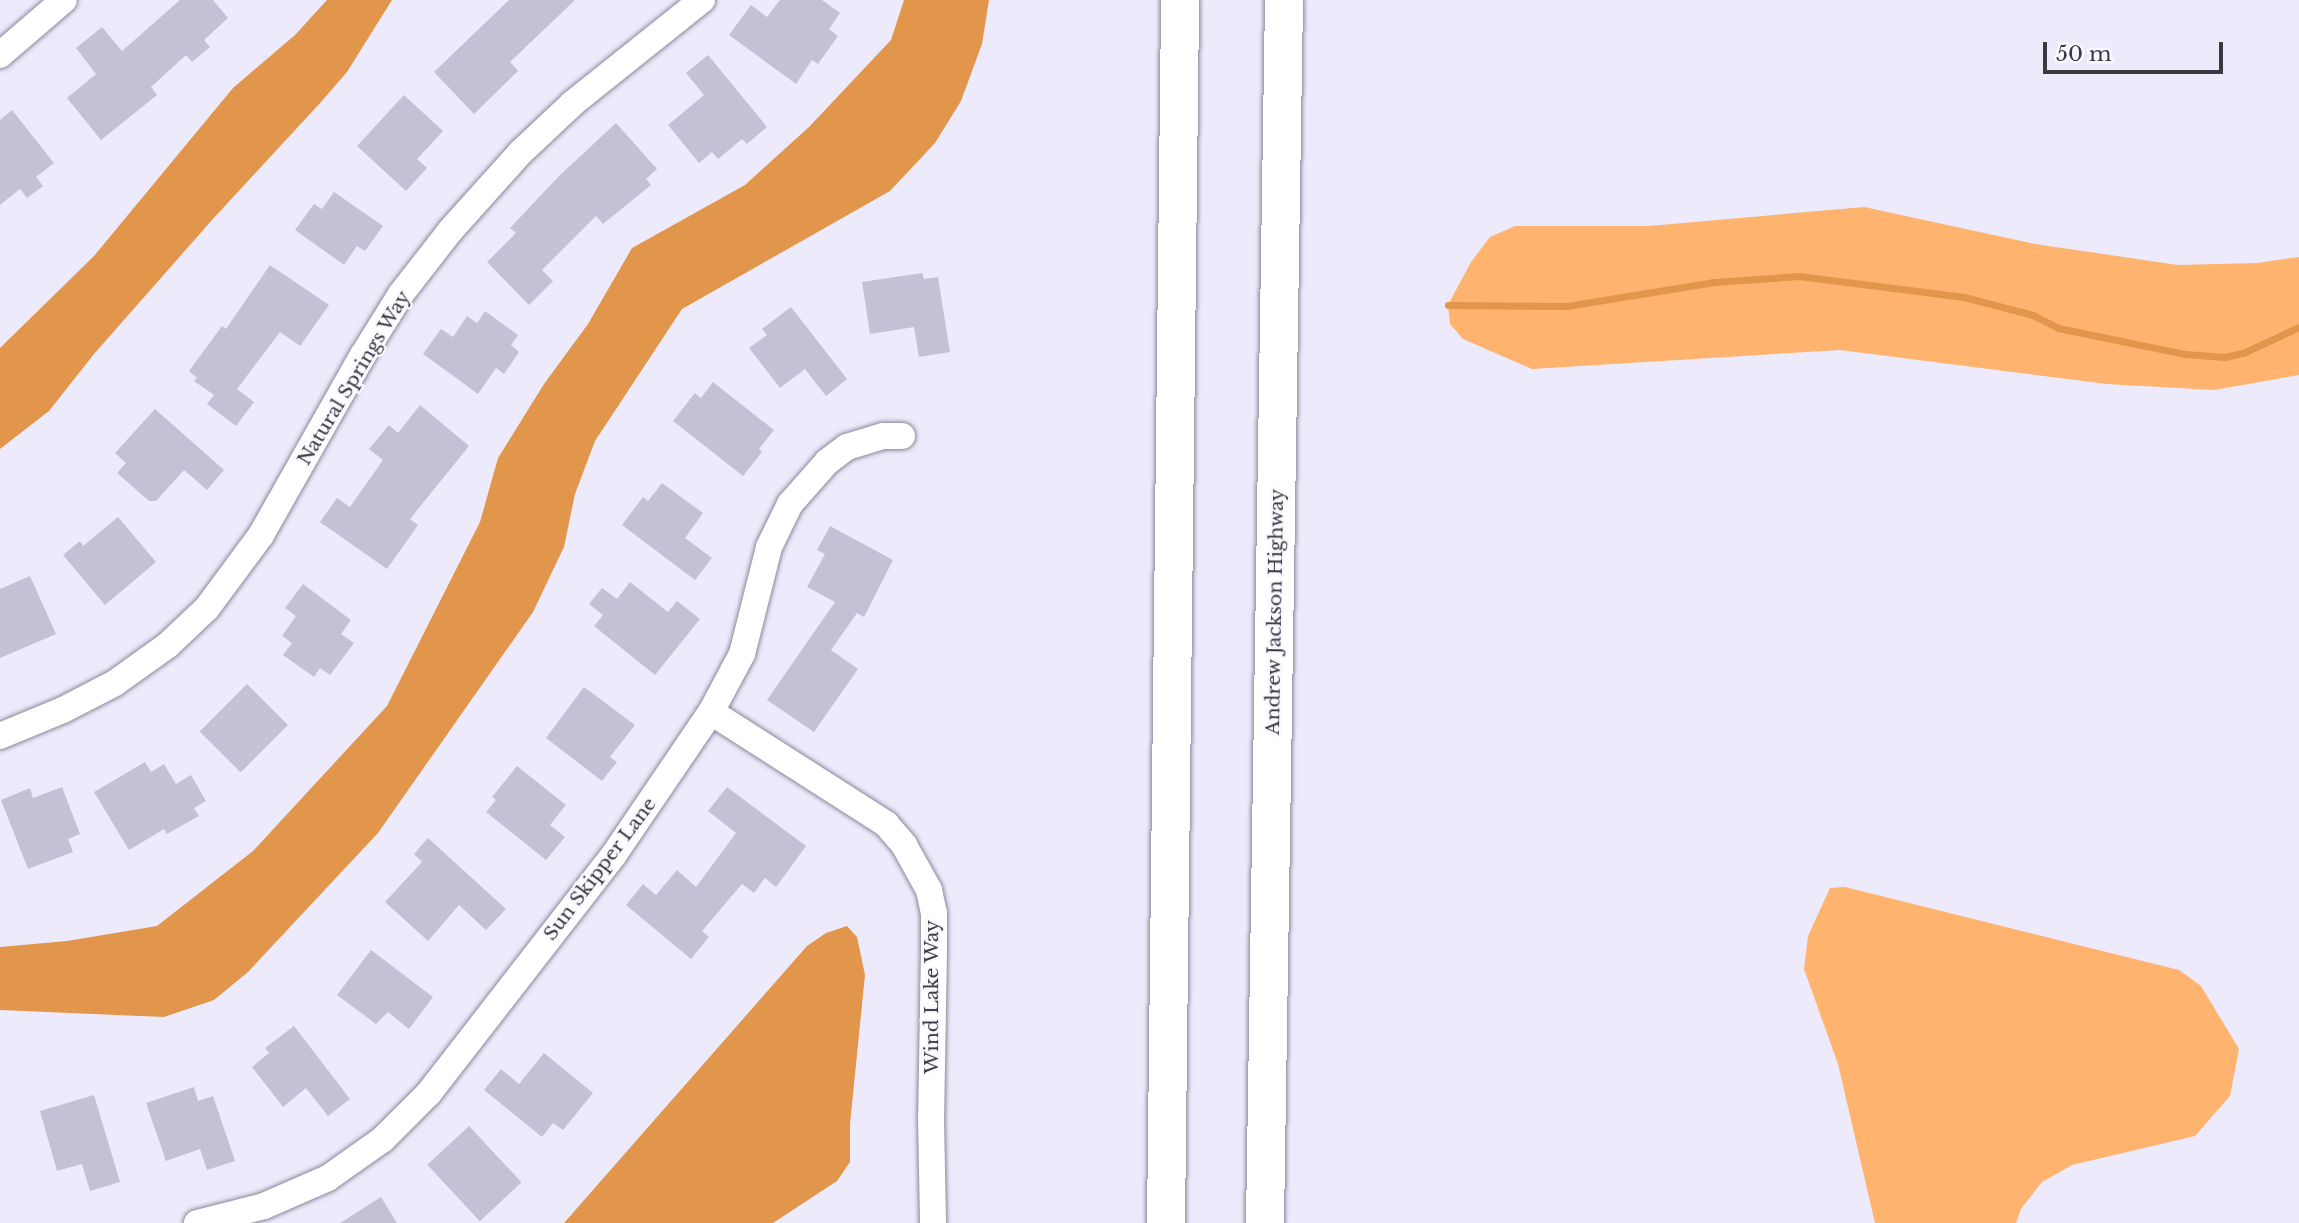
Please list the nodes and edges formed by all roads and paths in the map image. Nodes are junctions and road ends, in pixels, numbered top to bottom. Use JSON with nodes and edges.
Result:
{"nodes":[{"id":1,"x":64,"y":0,"type":"edge"},
{"id":2,"x":702,"y":0,"type":"edge"},
{"id":3,"x":1180,"y":0,"type":"edge"},
{"id":4,"x":1284,"y":0,"type":"edge"},
{"id":5,"x":0,"y":55,"type":"edge"},
{"id":6,"x":902,"y":436,"type":"dead end"},
{"id":7,"x":711,"y":712,"type":"junction"},
{"id":8,"x":0,"y":736,"type":"edge"},
{"id":9,"x":197,"y":1223,"type":"edge"},
{"id":10,"x":933,"y":1223,"type":"edge"},
{"id":11,"x":1166,"y":1223,"type":"edge"},
{"id":12,"x":1265,"y":1223,"type":"edge"}],
"edges":[{"from":1,"to":5,"type":"street"},
{"from":2,"to":8,"type":"street","name":"Natural Springs Way"},
{"from":3,"to":11,"type":"highway"},
{"from":4,"to":12,"type":"highway","name":"Andrew Jackson Highway"},
{"from":6,"to":7,"type":"street","name":"Sun Skipper Lane"},
{"from":7,"to":9,"type":"street","name":"Sun Skipper Lane"},
{"from":7,"to":10,"type":"street","name":"Wind Lake Way"}]}
